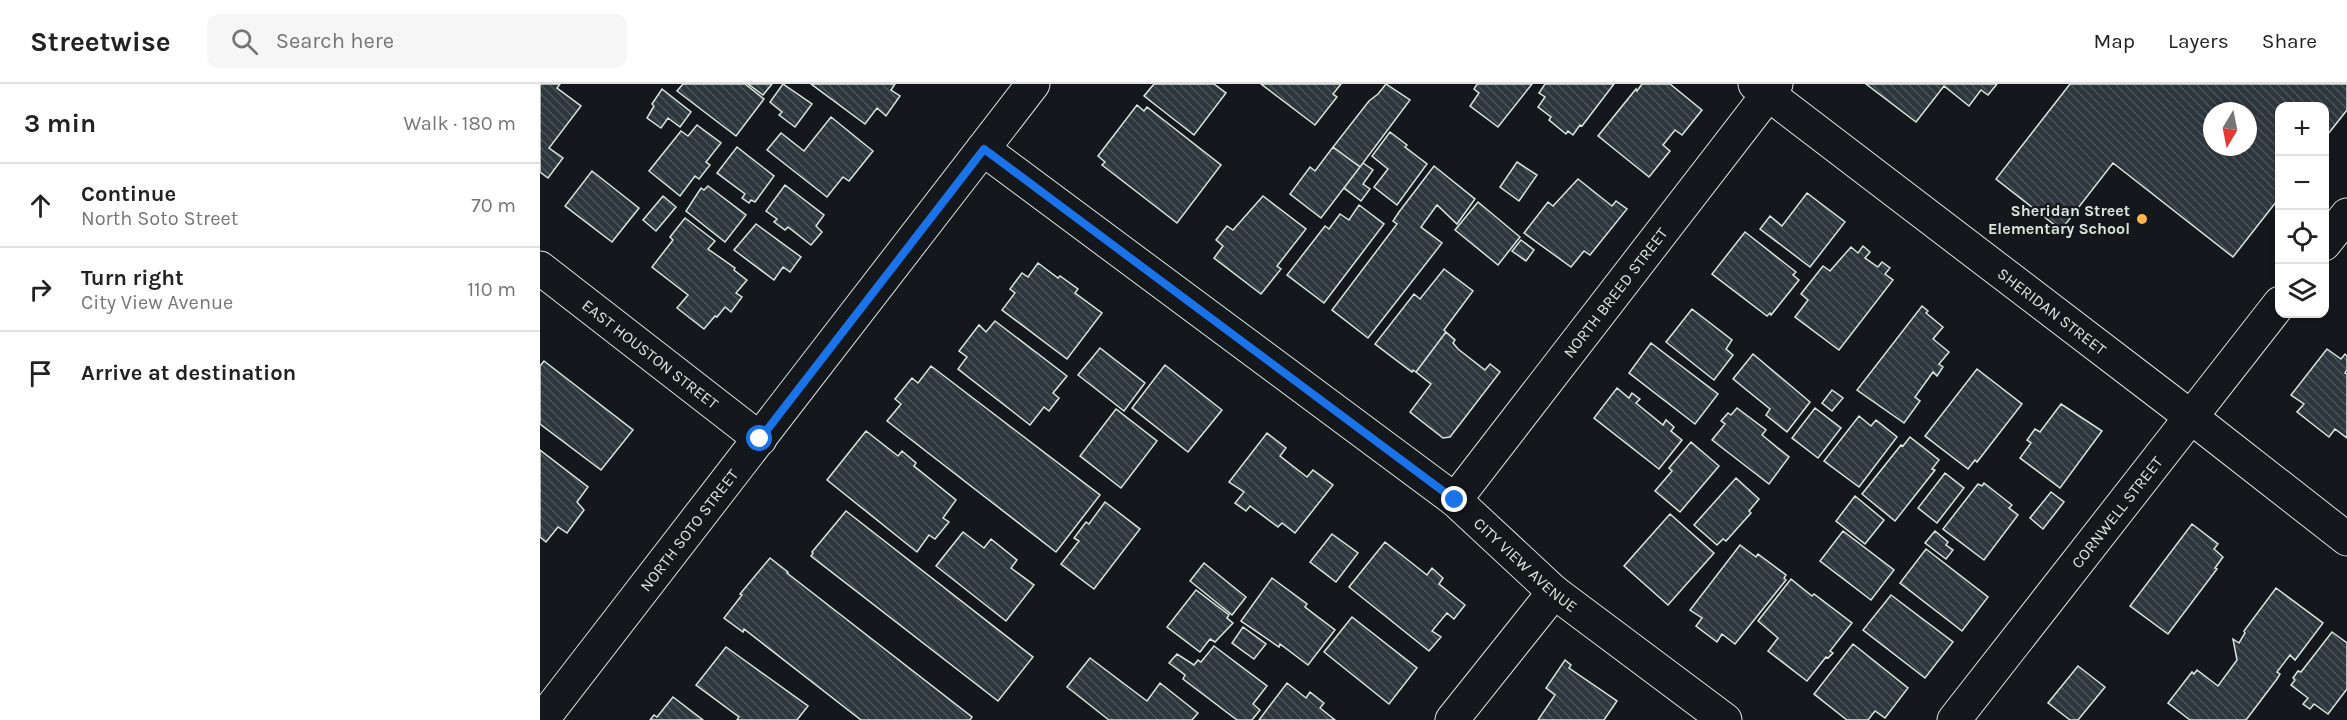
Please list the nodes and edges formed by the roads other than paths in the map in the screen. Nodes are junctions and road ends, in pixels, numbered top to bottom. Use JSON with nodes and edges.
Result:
{"nodes":[{"id":1,"x":1034,"y":84,"type":"edge"},
{"id":2,"x":1766,"y":87,"type":"edge"},
{"id":3,"x":984,"y":149,"type":"junction"},
{"id":4,"x":2347,"y":215,"type":"edge"},
{"id":5,"x":2329,"y":239,"type":"edge"},
{"id":6,"x":540,"y":268,"type":"edge"},
{"id":7,"x":2275,"y":309,"type":"edge"},
{"id":8,"x":2192,"y":417,"type":"junction"},
{"id":9,"x":760,"y":439,"type":"junction"},
{"id":10,"x":1455,"y":500,"type":"junction"},
{"id":11,"x":2347,"y":539,"type":"edge"},
{"id":12,"x":1554,"y":592,"type":"junction"},
{"id":13,"x":542,"y":720,"type":"edge"},
{"id":14,"x":1452,"y":720,"type":"edge"},
{"id":15,"x":1725,"y":720,"type":"edge"},
{"id":16,"x":1954,"y":720,"type":"edge"}],
"edges":[{"from":1,"to":3,"type":"street","name":"NORTH SOTO STREET"},
{"from":2,"to":8,"type":"street","name":"SHERIDAN STREET"},
{"from":2,"to":10,"type":"street","name":"NORTH BREED STREET"},
{"from":3,"to":9,"type":"street","name":"NORTH SOTO STREET"},
{"from":3,"to":10,"type":"street","name":"CITY VIEW AVENUE"},
{"from":4,"to":5,"type":"street"},
{"from":6,"to":9,"type":"street","name":"EAST HOUSTON STREET"},
{"from":7,"to":8,"type":"street","name":"CORNWELL STREET"},
{"from":8,"to":11,"type":"street","name":"SHERIDAN STREET"},
{"from":8,"to":16,"type":"street","name":"CORNWELL STREET"},
{"from":9,"to":13,"type":"street","name":"NORTH SOTO STREET"},
{"from":10,"to":12,"type":"street","name":"CITY VIEW AVENUE"},
{"from":12,"to":14,"type":"street"},
{"from":12,"to":15,"type":"street","name":"CITY VIEW AVENUE"}]}
